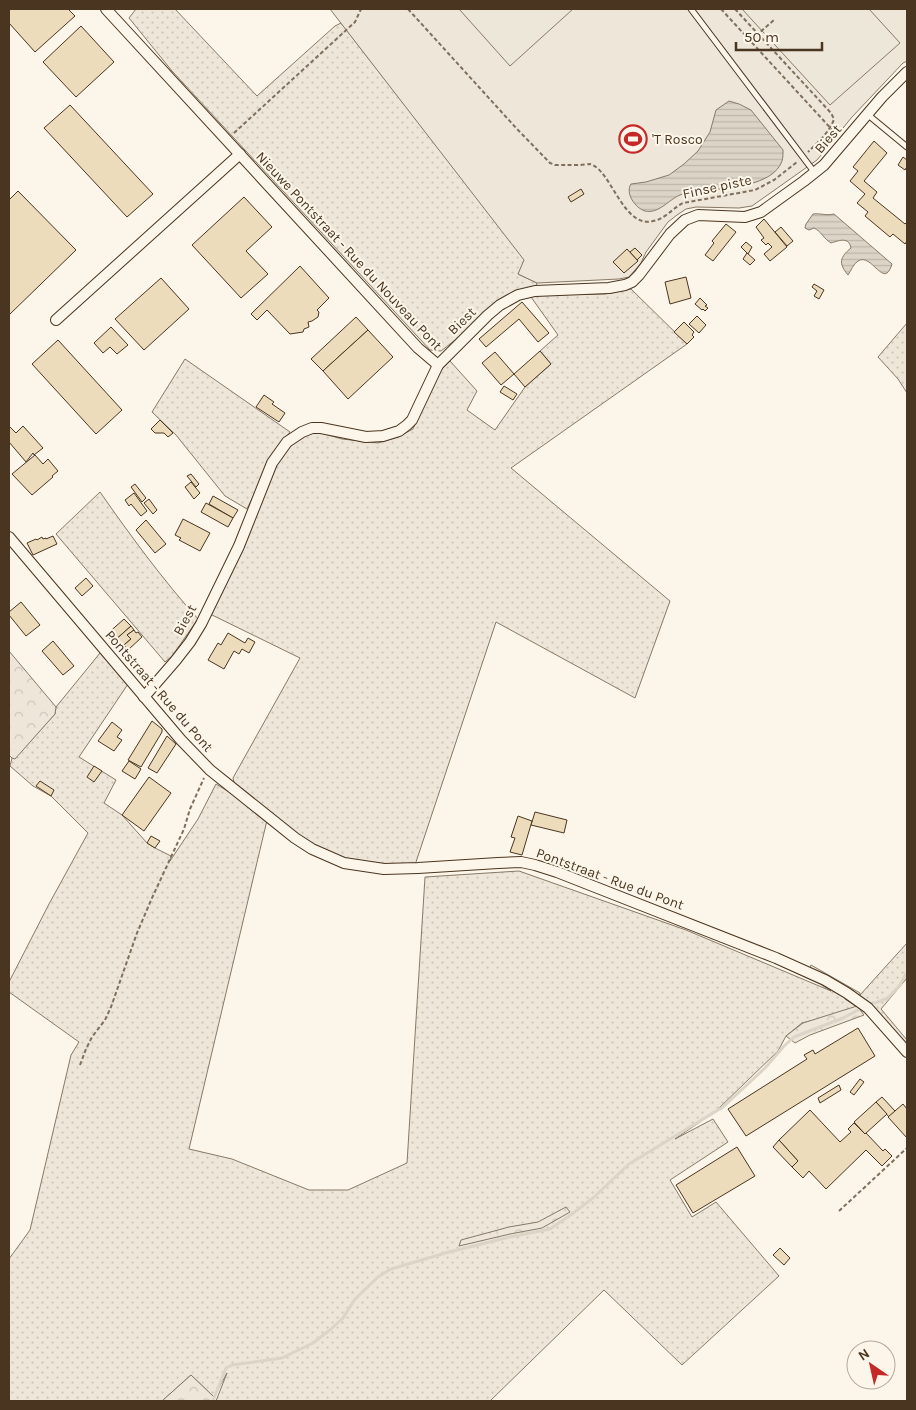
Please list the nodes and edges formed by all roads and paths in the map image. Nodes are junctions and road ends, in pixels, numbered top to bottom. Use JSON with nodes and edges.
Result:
{"nodes":[{"id":1,"x":106,"y":9,"type":"edge"},
{"id":2,"x":362,"y":9,"type":"edge"},
{"id":3,"x":408,"y":9,"type":"edge"},
{"id":4,"x":691,"y":9,"type":"edge"},
{"id":5,"x":721,"y":9,"type":"edge"},
{"id":6,"x":735,"y":9,"type":"edge"},
{"id":7,"x":774,"y":20,"type":"dead end"},
{"id":8,"x":758,"y":34,"type":"junction"},
{"id":9,"x":750,"y":40,"type":"junction"},
{"id":10,"x":907,"y":72,"type":"edge"},
{"id":11,"x":867,"y":114,"type":"junction"},
{"id":12,"x":829,"y":127,"type":"junction"},
{"id":13,"x":227,"y":140,"type":"junction"},
{"id":14,"x":844,"y":142,"type":"junction"},
{"id":15,"x":907,"y":147,"type":"edge"},
{"id":16,"x":240,"y":154,"type":"junction"},
{"id":17,"x":802,"y":157,"type":"junction"},
{"id":18,"x":815,"y":173,"type":"junction"},
{"id":19,"x":56,"y":320,"type":"dead end"},
{"id":20,"x":438,"y":365,"type":"junction"},
{"id":21,"x":9,"y":537,"type":"edge"},
{"id":22,"x":144,"y":697,"type":"junction"},
{"id":23,"x":210,"y":770,"type":"junction"},
{"id":24,"x":907,"y":1052,"type":"edge"},
{"id":25,"x":80,"y":1065,"type":"dead end"},
{"id":26,"x":907,"y":1148,"type":"edge"},
{"id":27,"x":839,"y":1211,"type":"dead end"}],
"edges":[{"from":1,"to":13,"type":"street","name":"Nieuwe Pontstraat - Rue du Nouveau Pont"},
{"from":2,"to":13,"type":"path"},
{"from":3,"to":17,"type":"path","name":"Finse piste"},
{"from":4,"to":17,"type":"lane"},
{"from":5,"to":9,"type":"path"},
{"from":6,"to":8,"type":"path"},
{"from":7,"to":8,"type":"path"},
{"from":8,"to":9,"type":"path"},
{"from":8,"to":12,"type":"path"},
{"from":9,"to":12,"type":"path"},
{"from":10,"to":11,"type":"street","name":"Biest"},
{"from":11,"to":14,"type":"street","name":"Biest"},
{"from":11,"to":15,"type":"lane"},
{"from":12,"to":14,"type":"path"},
{"from":12,"to":17,"type":"path","name":"Finse piste"},
{"from":13,"to":16,"type":"street","name":"Nieuwe Pontstraat - Rue du Nouveau Pont"},
{"from":14,"to":18,"type":"street","name":"Biest"},
{"from":16,"to":19,"type":"street","name":"Nieuwe Pontstraat - Rue du Nouveau Pont"},
{"from":16,"to":20,"type":"street","name":"Nieuwe Pontstraat - Rue du Nouveau Pont"},
{"from":17,"to":18,"type":"lane"},
{"from":18,"to":20,"type":"street","name":"Biest"},
{"from":20,"to":22,"type":"street","name":"Biest"},
{"from":21,"to":22,"type":"street","name":"Pontstraat - Rue du Pont"},
{"from":22,"to":23,"type":"street","name":"Pontstraat - Rue du Pont"},
{"from":23,"to":24,"type":"street","name":"Pontstraat - Rue du Pont"},
{"from":23,"to":25,"type":"path"},
{"from":26,"to":27,"type":"path"}]}
